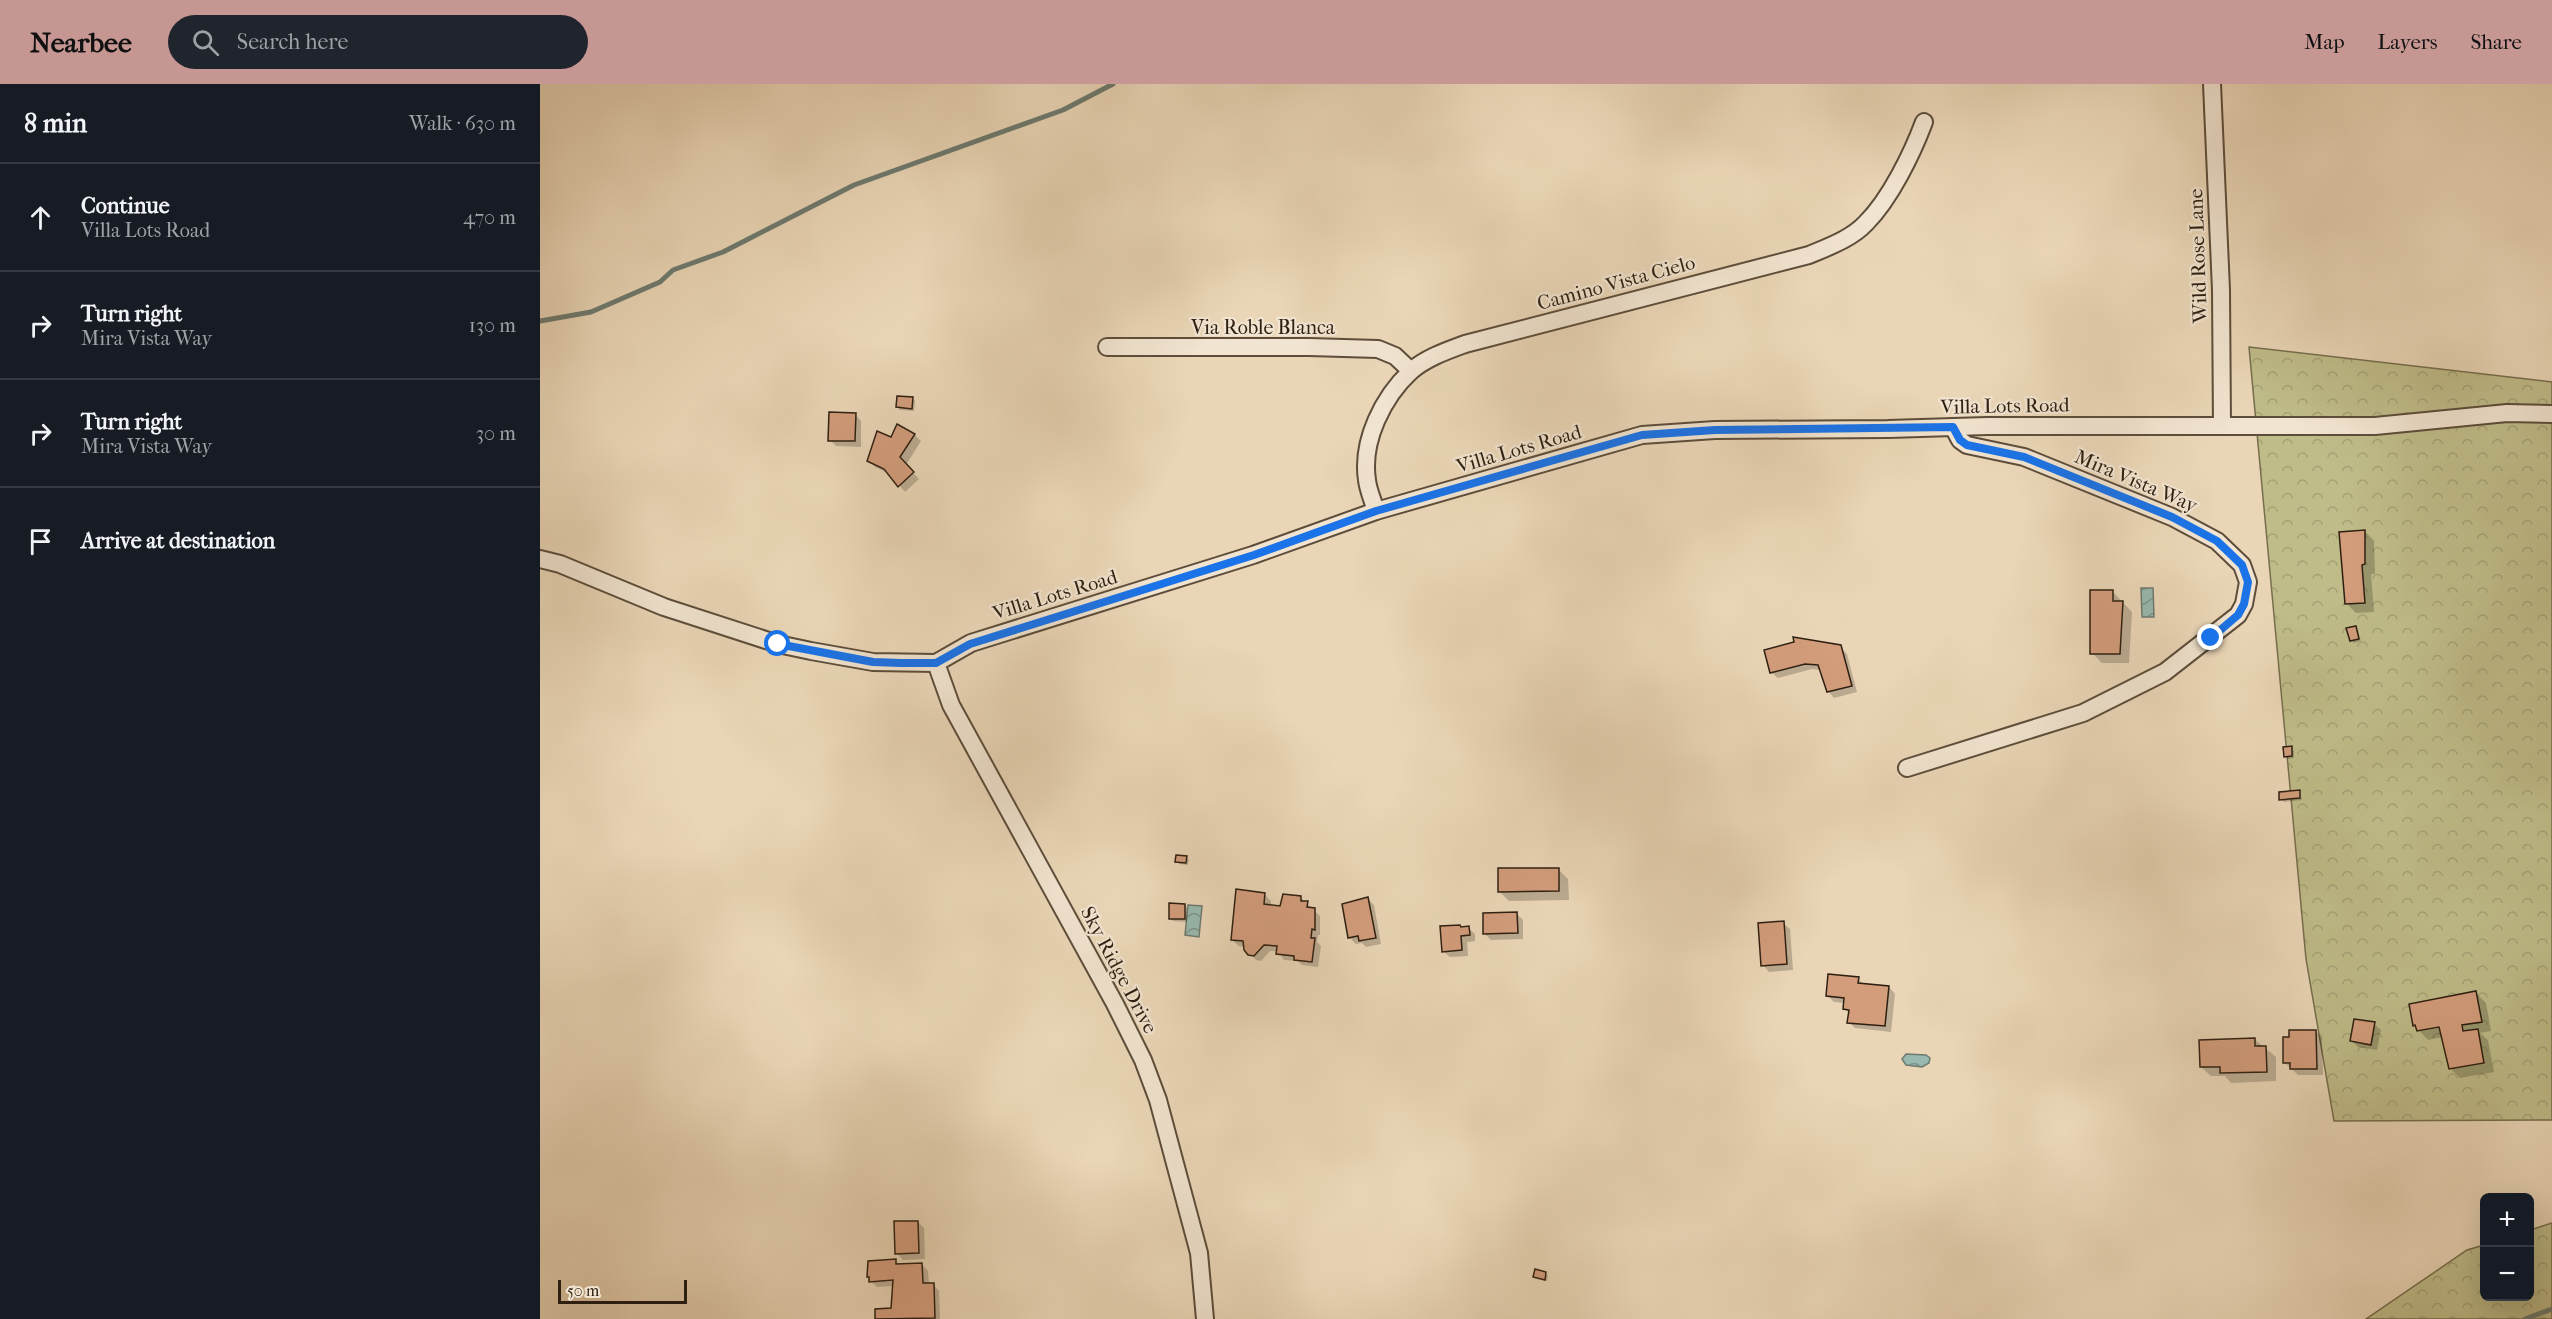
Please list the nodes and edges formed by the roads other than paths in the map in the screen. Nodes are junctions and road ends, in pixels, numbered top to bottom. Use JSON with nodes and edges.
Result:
{"nodes":[{"id":1,"x":2212,"y":84,"type":"edge"},
{"id":2,"x":1924,"y":122,"type":"dead end"},
{"id":3,"x":1107,"y":347,"type":"dead end"},
{"id":4,"x":1411,"y":371,"type":"junction"},
{"id":5,"x":2552,"y":414,"type":"edge"},
{"id":6,"x":2222,"y":426,"type":"junction"},
{"id":7,"x":1953,"y":427,"type":"junction"},
{"id":8,"x":1376,"y":511,"type":"junction"},
{"id":9,"x":540,"y":559,"type":"edge"},
{"id":10,"x":936,"y":663,"type":"junction"},
{"id":11,"x":1907,"y":768,"type":"dead end"},
{"id":12,"x":1205,"y":1319,"type":"edge"}],
"edges":[{"from":1,"to":6,"type":"street","name":"Wild Rose Lane"},
{"from":2,"to":4,"type":"street","name":"Camino Vista Cielo"},
{"from":3,"to":4,"type":"street","name":"Via Roble Blanca"},
{"from":4,"to":8,"type":"street","name":"Camino Vista Cielo"},
{"from":5,"to":6,"type":"street","name":"Villa Lots Road"},
{"from":6,"to":7,"type":"street","name":"Villa Lots Road"},
{"from":7,"to":8,"type":"street","name":"Villa Lots Road"},
{"from":7,"to":11,"type":"street","name":"Mira Vista Way"},
{"from":8,"to":10,"type":"street","name":"Villa Lots Road"},
{"from":9,"to":10,"type":"street"},
{"from":10,"to":12,"type":"street","name":"Sky Ridge Drive"}]}
